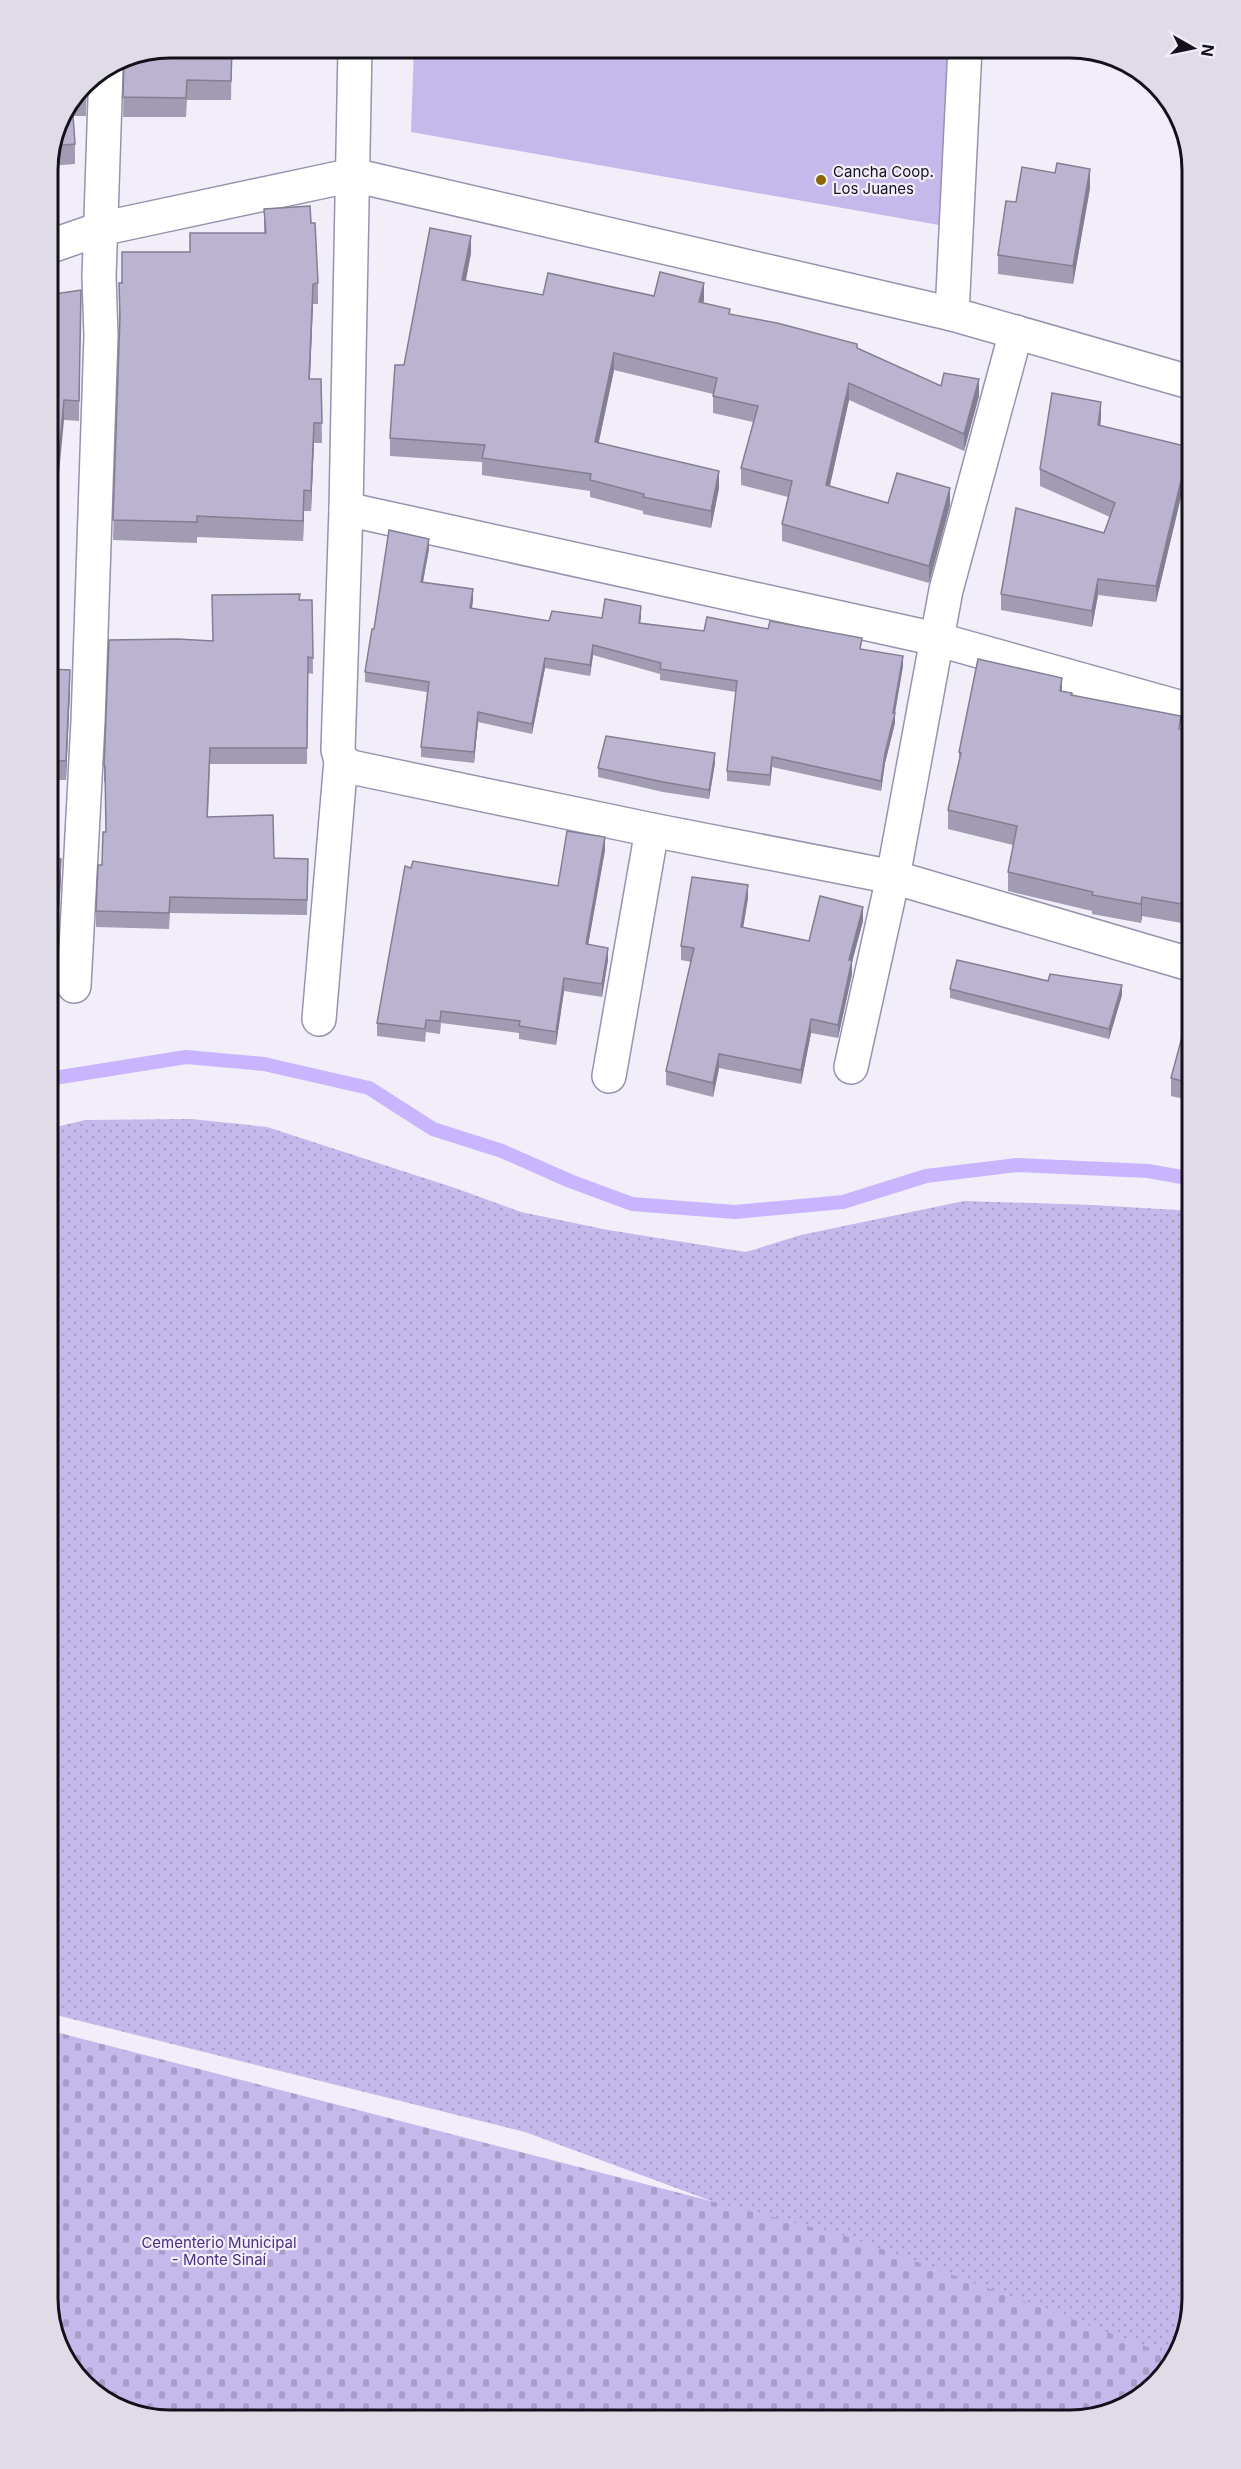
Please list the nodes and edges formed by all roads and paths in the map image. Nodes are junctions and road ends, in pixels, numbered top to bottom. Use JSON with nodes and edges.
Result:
{"nodes":[{"id":1,"x":355,"y":59,"type":"edge"},
{"id":2,"x":964,"y":59,"type":"edge"},
{"id":3,"x":106,"y":79,"type":"edge"},
{"id":4,"x":352,"y":175,"type":"junction"},
{"id":5,"x":100,"y":229,"type":"junction"},
{"id":6,"x":59,"y":243,"type":"edge"},
{"id":7,"x":951,"y":314,"type":"junction"},
{"id":8,"x":1016,"y":332,"type":"junction"},
{"id":9,"x":1183,"y":380,"type":"edge"},
{"id":10,"x":346,"y":508,"type":"junction"},
{"id":11,"x":936,"y":639,"type":"junction"},
{"id":12,"x":1183,"y":708,"type":"edge"},
{"id":13,"x":341,"y":760,"type":"junction"},
{"id":14,"x":652,"y":830,"type":"junction"},
{"id":15,"x":893,"y":877,"type":"junction"},
{"id":16,"x":1183,"y":962,"type":"edge"},
{"id":17,"x":74,"y":986,"type":"dead end"},
{"id":18,"x":319,"y":1019,"type":"dead end"},
{"id":19,"x":851,"y":1067,"type":"dead end"},
{"id":20,"x":609,"y":1076,"type":"dead end"}],
"edges":[{"from":1,"to":4,"type":"street"},
{"from":2,"to":7,"type":"street"},
{"from":3,"to":5,"type":"street"},
{"from":4,"to":5,"type":"street"},
{"from":4,"to":7,"type":"street"},
{"from":4,"to":10,"type":"street"},
{"from":5,"to":6,"type":"street"},
{"from":5,"to":17,"type":"street"},
{"from":7,"to":8,"type":"street"},
{"from":8,"to":9,"type":"street"},
{"from":8,"to":11,"type":"street"},
{"from":10,"to":11,"type":"street"},
{"from":10,"to":13,"type":"street"},
{"from":11,"to":12,"type":"street"},
{"from":11,"to":15,"type":"street"},
{"from":13,"to":14,"type":"street"},
{"from":13,"to":18,"type":"street"},
{"from":14,"to":15,"type":"street"},
{"from":14,"to":20,"type":"street"},
{"from":15,"to":16,"type":"street"},
{"from":15,"to":19,"type":"street"}]}
